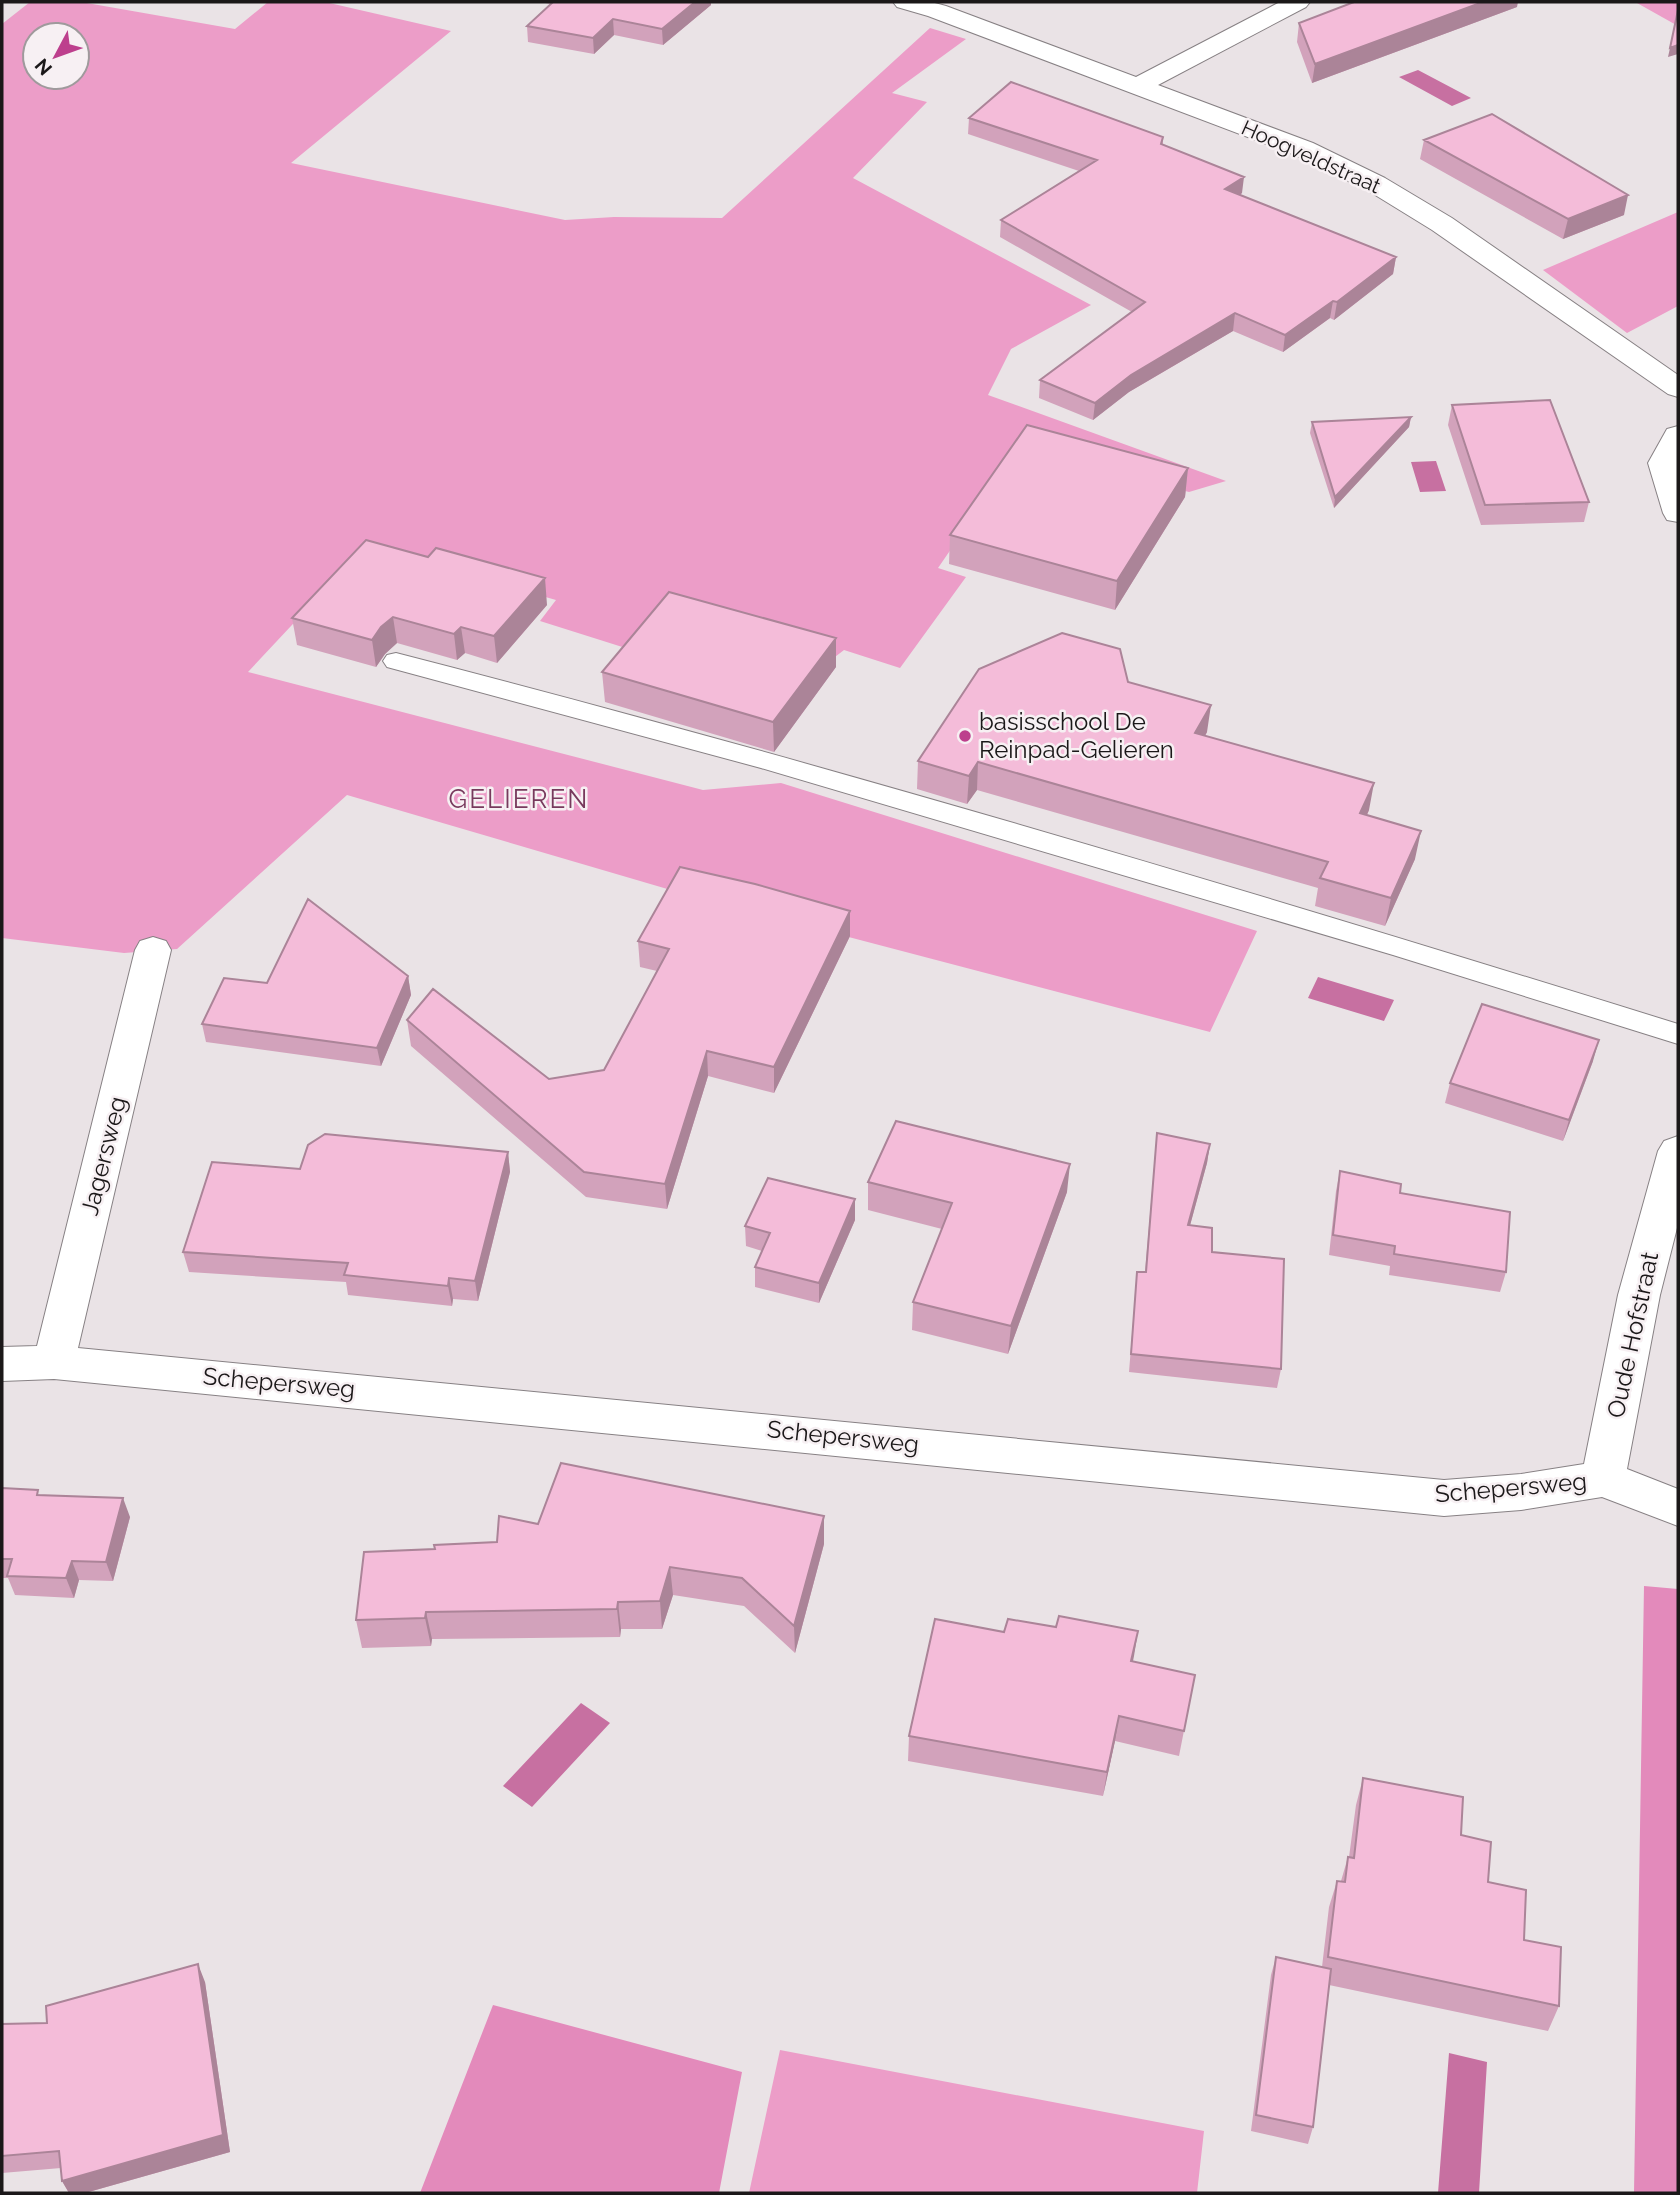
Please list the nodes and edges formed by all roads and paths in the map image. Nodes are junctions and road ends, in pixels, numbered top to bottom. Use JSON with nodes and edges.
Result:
{"nodes":[{"id":1,"x":905,"y":2,"type":"edge"},
{"id":2,"x":1298,"y":2,"type":"edge"},
{"id":3,"x":1140,"y":85,"type":"junction"},
{"id":4,"x":1678,"y":388,"type":"edge"},
{"id":5,"x":1678,"y":435,"type":"edge"},
{"id":6,"x":1678,"y":513,"type":"edge"},
{"id":7,"x":396,"y":661,"type":"dead end"},
{"id":8,"x":153,"y":950,"type":"dead end"},
{"id":9,"x":1678,"y":1034,"type":"edge"},
{"id":10,"x":1678,"y":1151,"type":"edge"},
{"id":11,"x":54,"y":1362,"type":"junction"},
{"id":12,"x":2,"y":1364,"type":"edge"},
{"id":13,"x":1603,"y":1479,"type":"junction"},
{"id":14,"x":1678,"y":1508,"type":"edge"}],
"edges":[{"from":1,"to":3,"type":"street","name":"Hoogveldstraat"},
{"from":2,"to":3,"type":"street"},
{"from":3,"to":4,"type":"street","name":"Hoogveldstraat"},
{"from":5,"to":6,"type":"street"},
{"from":7,"to":9,"type":"lane"},
{"from":8,"to":11,"type":"street","name":"Jagersweg"},
{"from":10,"to":13,"type":"street","name":"Oude Hofstraat"},
{"from":11,"to":12,"type":"street","name":"Schepersweg"},
{"from":11,"to":13,"type":"street","name":"Schepersweg"},
{"from":13,"to":14,"type":"street","name":"Schepersweg"}]}
